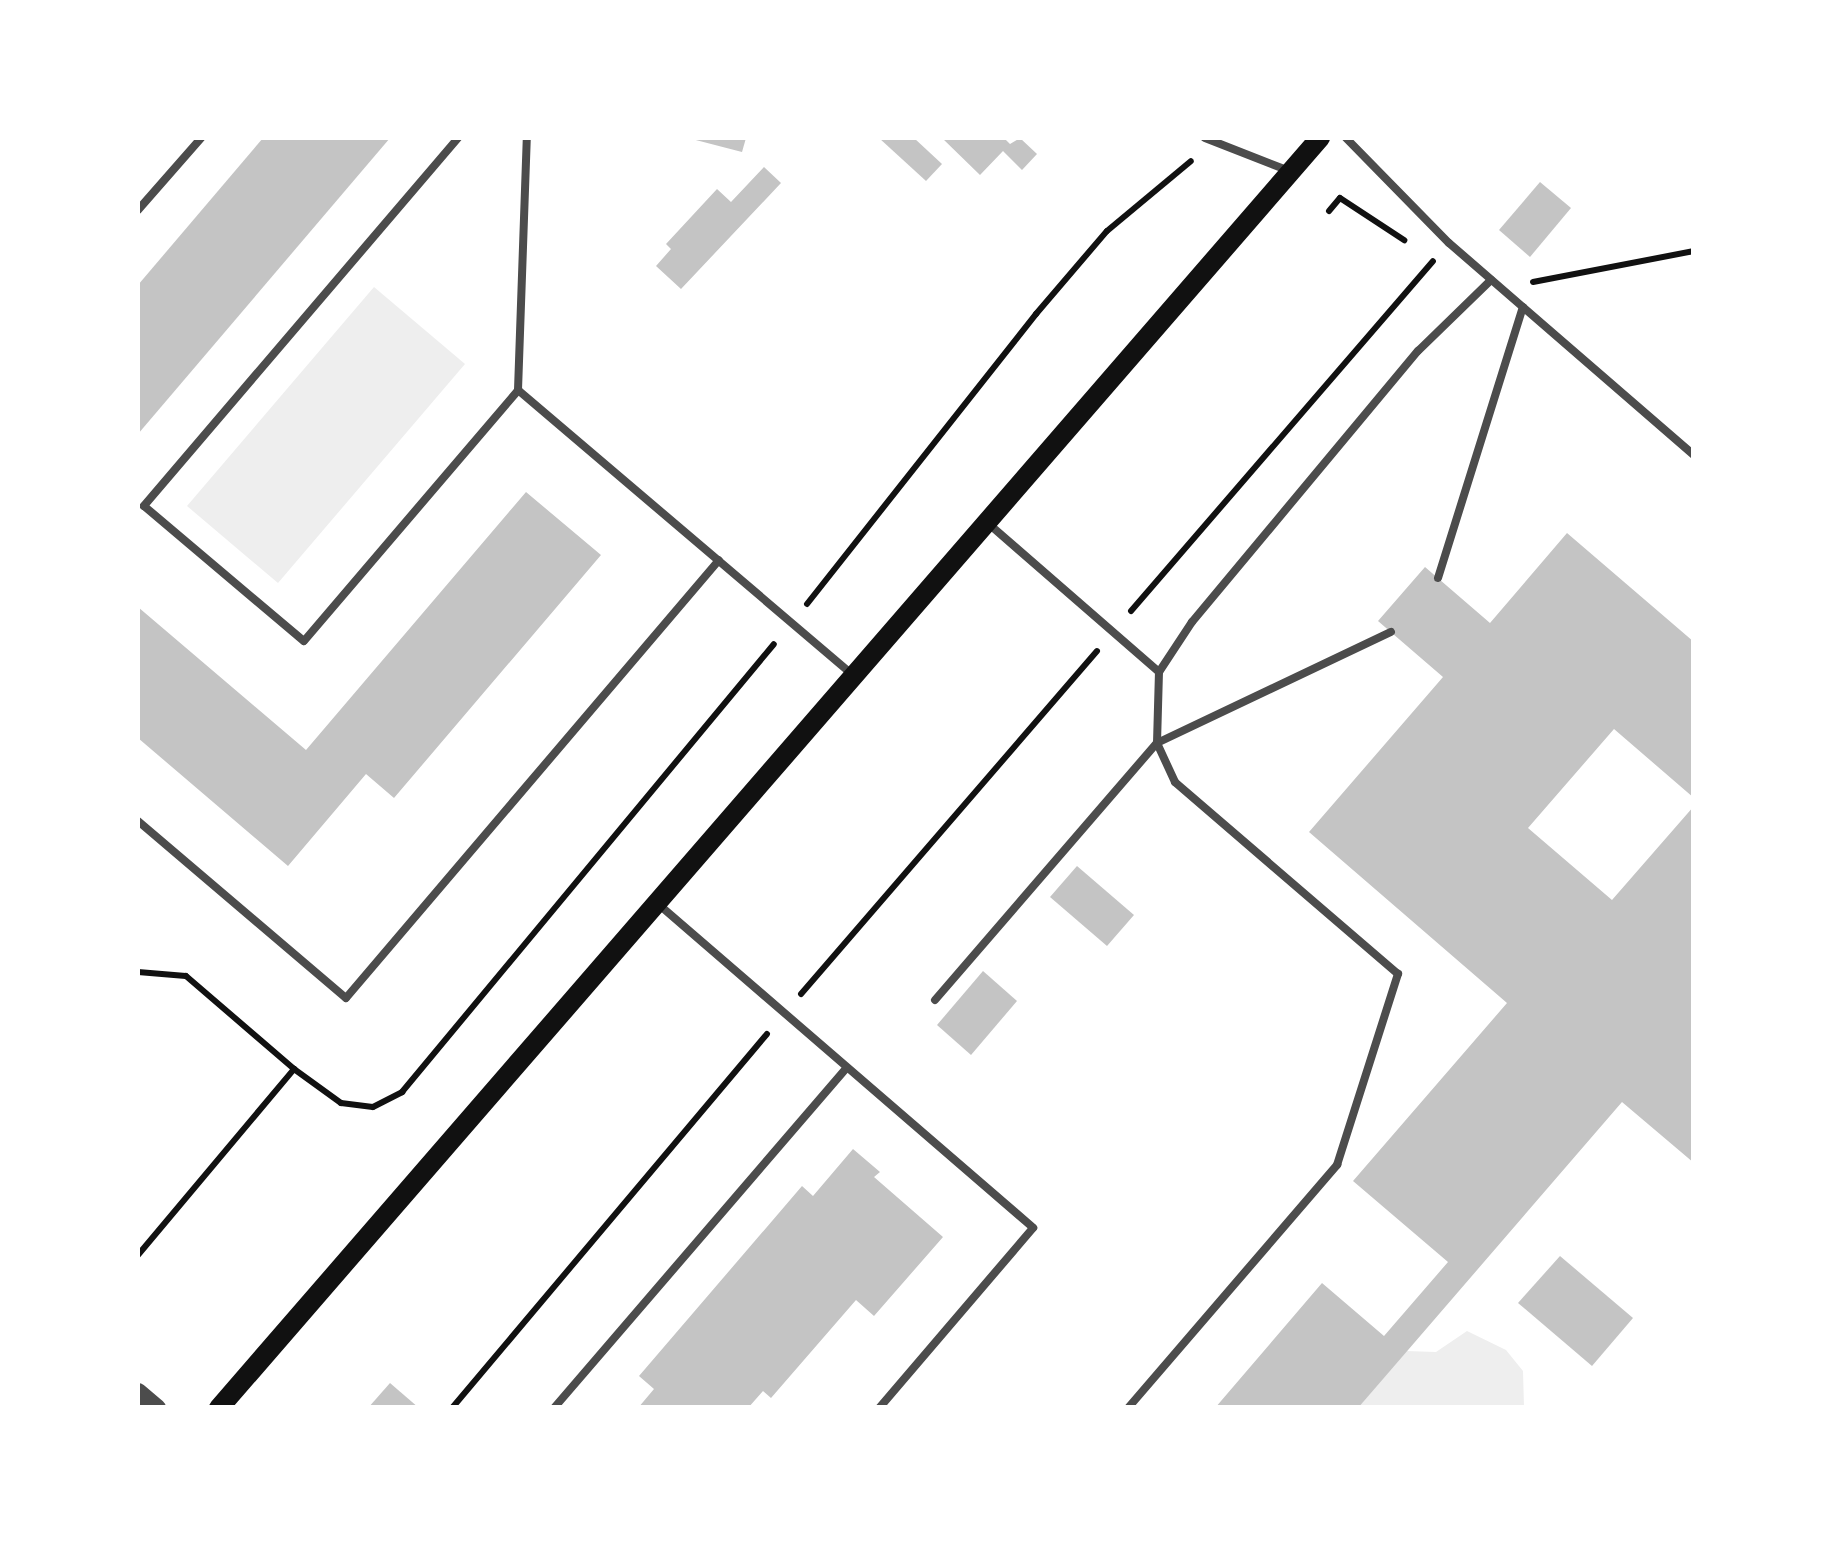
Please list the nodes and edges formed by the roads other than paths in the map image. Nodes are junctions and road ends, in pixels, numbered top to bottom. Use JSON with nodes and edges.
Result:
{"nodes":[{"id":1,"x":201,"y":138,"type":"edge"},
{"id":2,"x":458,"y":138,"type":"edge"},
{"id":3,"x":527,"y":138,"type":"edge"},
{"id":4,"x":1204,"y":138,"type":"edge"},
{"id":5,"x":1320,"y":138,"type":"edge"},
{"id":6,"x":1346,"y":138,"type":"edge"},
{"id":7,"x":1290,"y":172,"type":"junction"},
{"id":8,"x":138,"y":210,"type":"edge"},
{"id":9,"x":1490,"y":280,"type":"junction"},
{"id":10,"x":1523,"y":308,"type":"junction"},
{"id":11,"x":518,"y":390,"type":"junction"},
{"id":12,"x":1694,"y":455,"type":"edge"},
{"id":13,"x":986,"y":522,"type":"junction"},
{"id":14,"x":719,"y":560,"type":"junction"},
{"id":15,"x":1438,"y":578,"type":"dead end"},
{"id":16,"x":1391,"y":632,"type":"dead end"},
{"id":17,"x":1159,"y":672,"type":"junction"},
{"id":18,"x":854,"y":676,"type":"junction"},
{"id":19,"x":1156,"y":743,"type":"junction"},
{"id":20,"x":138,"y":821,"type":"edge"},
{"id":21,"x":657,"y":903,"type":"junction"},
{"id":22,"x":936,"y":1000,"type":"dead end"},
{"id":23,"x":846,"y":1068,"type":"junction"},
{"id":24,"x":138,"y":1392,"type":"edge"},
{"id":25,"x":158,"y":1408,"type":"edge"},
{"id":26,"x":219,"y":1408,"type":"edge"},
{"id":27,"x":554,"y":1408,"type":"edge"},
{"id":28,"x":879,"y":1408,"type":"edge"},
{"id":29,"x":1128,"y":1408,"type":"edge"}],
"edges":[{"from":1,"to":8,"type":"lane"},
{"from":2,"to":11,"type":"lane"},
{"from":3,"to":11,"type":"lane"},
{"from":4,"to":7,"type":"lane"},
{"from":5,"to":7,"type":"main road"},
{"from":6,"to":9,"type":"lane"},
{"from":7,"to":13,"type":"main road"},
{"from":9,"to":10,"type":"lane"},
{"from":9,"to":17,"type":"lane"},
{"from":10,"to":12,"type":"lane"},
{"from":10,"to":15,"type":"lane"},
{"from":11,"to":14,"type":"lane"},
{"from":13,"to":17,"type":"lane"},
{"from":13,"to":18,"type":"main road"},
{"from":14,"to":18,"type":"lane"},
{"from":14,"to":20,"type":"lane"},
{"from":16,"to":19,"type":"lane"},
{"from":17,"to":19,"type":"lane"},
{"from":18,"to":21,"type":"main road"},
{"from":19,"to":22,"type":"lane"},
{"from":19,"to":29,"type":"lane"},
{"from":21,"to":23,"type":"lane"},
{"from":21,"to":26,"type":"main road"},
{"from":23,"to":27,"type":"lane"},
{"from":23,"to":28,"type":"lane"},
{"from":24,"to":25,"type":"street"}]}
